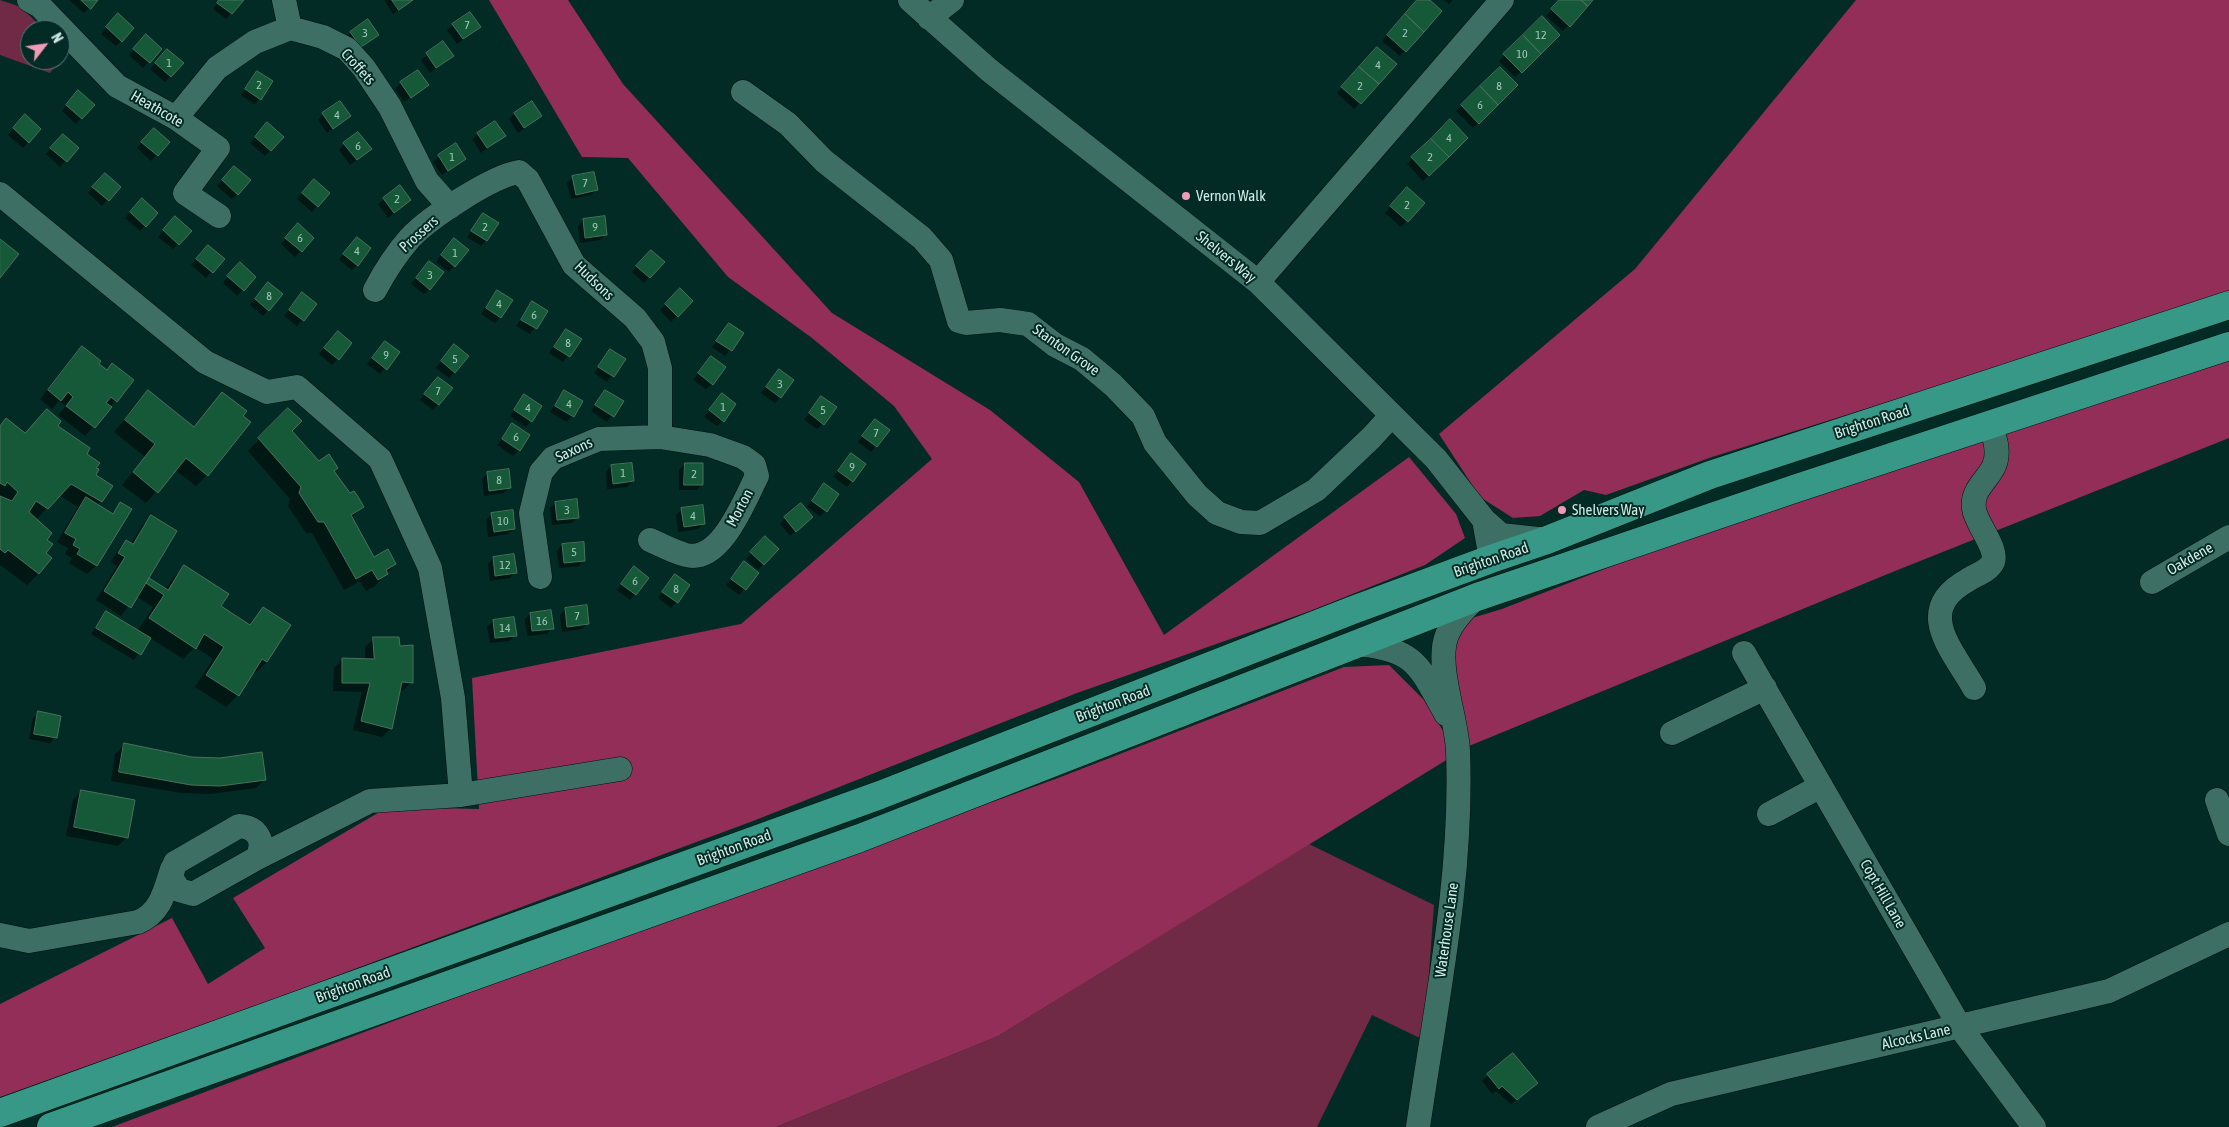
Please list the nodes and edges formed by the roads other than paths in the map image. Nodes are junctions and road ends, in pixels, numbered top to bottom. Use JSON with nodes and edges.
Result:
{"nodes":[{"id":1,"x":29,"y":0,"type":"edge"},
{"id":2,"x":284,"y":0,"type":"edge"},
{"id":3,"x":910,"y":0,"type":"edge"},
{"id":4,"x":952,"y":0,"type":"edge"},
{"id":5,"x":1502,"y":0,"type":"edge"},
{"id":6,"x":929,"y":18,"type":"junction"},
{"id":7,"x":290,"y":28,"type":"junction"},
{"id":8,"x":743,"y":92,"type":"dead end"},
{"id":9,"x":176,"y":118,"type":"junction"},
{"id":10,"x":0,"y":194,"type":"edge"},
{"id":11,"x":450,"y":207,"type":"junction"},
{"id":12,"x":219,"y":216,"type":"dead end"},
{"id":13,"x":1258,"y":282,"type":"junction"},
{"id":14,"x":375,"y":290,"type":"dead end"},
{"id":15,"x":2229,"y":305,"type":"edge"},
{"id":16,"x":2229,"y":346,"type":"edge"},
{"id":17,"x":1392,"y":414,"type":"junction"},
{"id":18,"x":1990,"y":425,"type":"junction"},
{"id":19,"x":660,"y":437,"type":"junction"},
{"id":20,"x":1484,"y":520,"type":"junction"},
{"id":21,"x":2229,"y":537,"type":"edge"},
{"id":22,"x":650,"y":540,"type":"dead end"},
{"id":23,"x":1548,"y":540,"type":"junction"},
{"id":24,"x":1491,"y":559,"type":"junction"},
{"id":25,"x":1573,"y":565,"type":"junction"},
{"id":26,"x":540,"y":577,"type":"dead end"},
{"id":27,"x":2152,"y":582,"type":"dead end"},
{"id":28,"x":1477,"y":597,"type":"junction"},
{"id":29,"x":1358,"y":644,"type":"junction"},
{"id":30,"x":1744,"y":653,"type":"dead end"},
{"id":31,"x":1765,"y":688,"type":"junction"},
{"id":32,"x":1974,"y":688,"type":"dead end"},
{"id":33,"x":1456,"y":731,"type":"junction"},
{"id":34,"x":1672,"y":732,"type":"dead end"},
{"id":35,"x":620,"y":769,"type":"dead end"},
{"id":36,"x":1821,"y":786,"type":"junction"},
{"id":37,"x":461,"y":795,"type":"junction"},
{"id":38,"x":2216,"y":800,"type":"dead end"},
{"id":39,"x":1769,"y":814,"type":"dead end"},
{"id":40,"x":2229,"y":834,"type":"edge"},
{"id":41,"x":257,"y":858,"type":"junction"},
{"id":42,"x":172,"y":869,"type":"junction"},
{"id":43,"x":2229,"y":934,"type":"edge"},
{"id":44,"x":0,"y":935,"type":"edge"},
{"id":45,"x":1960,"y":1027,"type":"junction"},
{"id":46,"x":0,"y":1113,"type":"edge"},
{"id":47,"x":1602,"y":1126,"type":"edge"},
{"id":48,"x":51,"y":1127,"type":"edge"},
{"id":49,"x":1418,"y":1127,"type":"edge"},
{"id":50,"x":2034,"y":1127,"type":"edge"}],
"edges":[{"from":1,"to":9,"type":"street","name":"Heathcote"},
{"from":2,"to":7,"type":"street"},
{"from":3,"to":6,"type":"street","name":"Shelvers Way"},
{"from":4,"to":6,"type":"street"},
{"from":5,"to":13,"type":"street"},
{"from":6,"to":13,"type":"street","name":"Shelvers Way"},
{"from":7,"to":9,"type":"street"},
{"from":7,"to":11,"type":"street","name":"Croffets"},
{"from":8,"to":17,"type":"street","name":"Stanton Grove"},
{"from":9,"to":12,"type":"street","name":"Heathcote"},
{"from":10,"to":37,"type":"street"},
{"from":11,"to":14,"type":"street","name":"Prossers"},
{"from":11,"to":19,"type":"street","name":"Hudsons"},
{"from":13,"to":17,"type":"street","name":"Shelvers Way"},
{"from":15,"to":23,"type":"highway","name":"Brighton Road"},
{"from":16,"to":18,"type":"highway","name":"Brighton Road"},
{"from":17,"to":20,"type":"street","name":"Shelvers Way"},
{"from":18,"to":25,"type":"highway","name":"Brighton Road"},
{"from":18,"to":32,"type":"street"},
{"from":19,"to":22,"type":"street","name":"Morton"},
{"from":19,"to":26,"type":"street","name":"Saxons"},
{"from":20,"to":23,"type":"street"},
{"from":20,"to":24,"type":"street","name":"Shelvers Way"},
{"from":21,"to":27,"type":"street","name":"Oakdene"},
{"from":23,"to":24,"type":"highway","name":"Brighton Road"},
{"from":24,"to":25,"type":"highway"},
{"from":24,"to":46,"type":"highway","name":"Brighton Road"},
{"from":25,"to":28,"type":"highway","name":"Brighton Road"},
{"from":28,"to":29,"type":"highway","name":"Brighton Road"},
{"from":28,"to":33,"type":"street","name":"Waterhouse Lane"},
{"from":29,"to":33,"type":"street","name":"Waterhouse Lane"},
{"from":29,"to":48,"type":"highway","name":"Brighton Road"},
{"from":30,"to":31,"type":"street","name":"Copt Hill Lane"},
{"from":31,"to":34,"type":"street"},
{"from":31,"to":36,"type":"street","name":"Copt Hill Lane"},
{"from":33,"to":49,"type":"street","name":"Waterhouse Lane"},
{"from":35,"to":37,"type":"street"},
{"from":36,"to":39,"type":"street"},
{"from":36,"to":45,"type":"street","name":"Copt Hill Lane"},
{"from":37,"to":41,"type":"street"},
{"from":38,"to":40,"type":"street"},
{"from":41,"to":42,"type":"street"},
{"from":41,"to":42,"type":"street"},
{"from":42,"to":44,"type":"street"},
{"from":43,"to":45,"type":"street","name":"Alcocks Lane"},
{"from":45,"to":47,"type":"street","name":"Alcocks Lane"},
{"from":45,"to":50,"type":"street","name":"Copt Hill Lane"}]}
